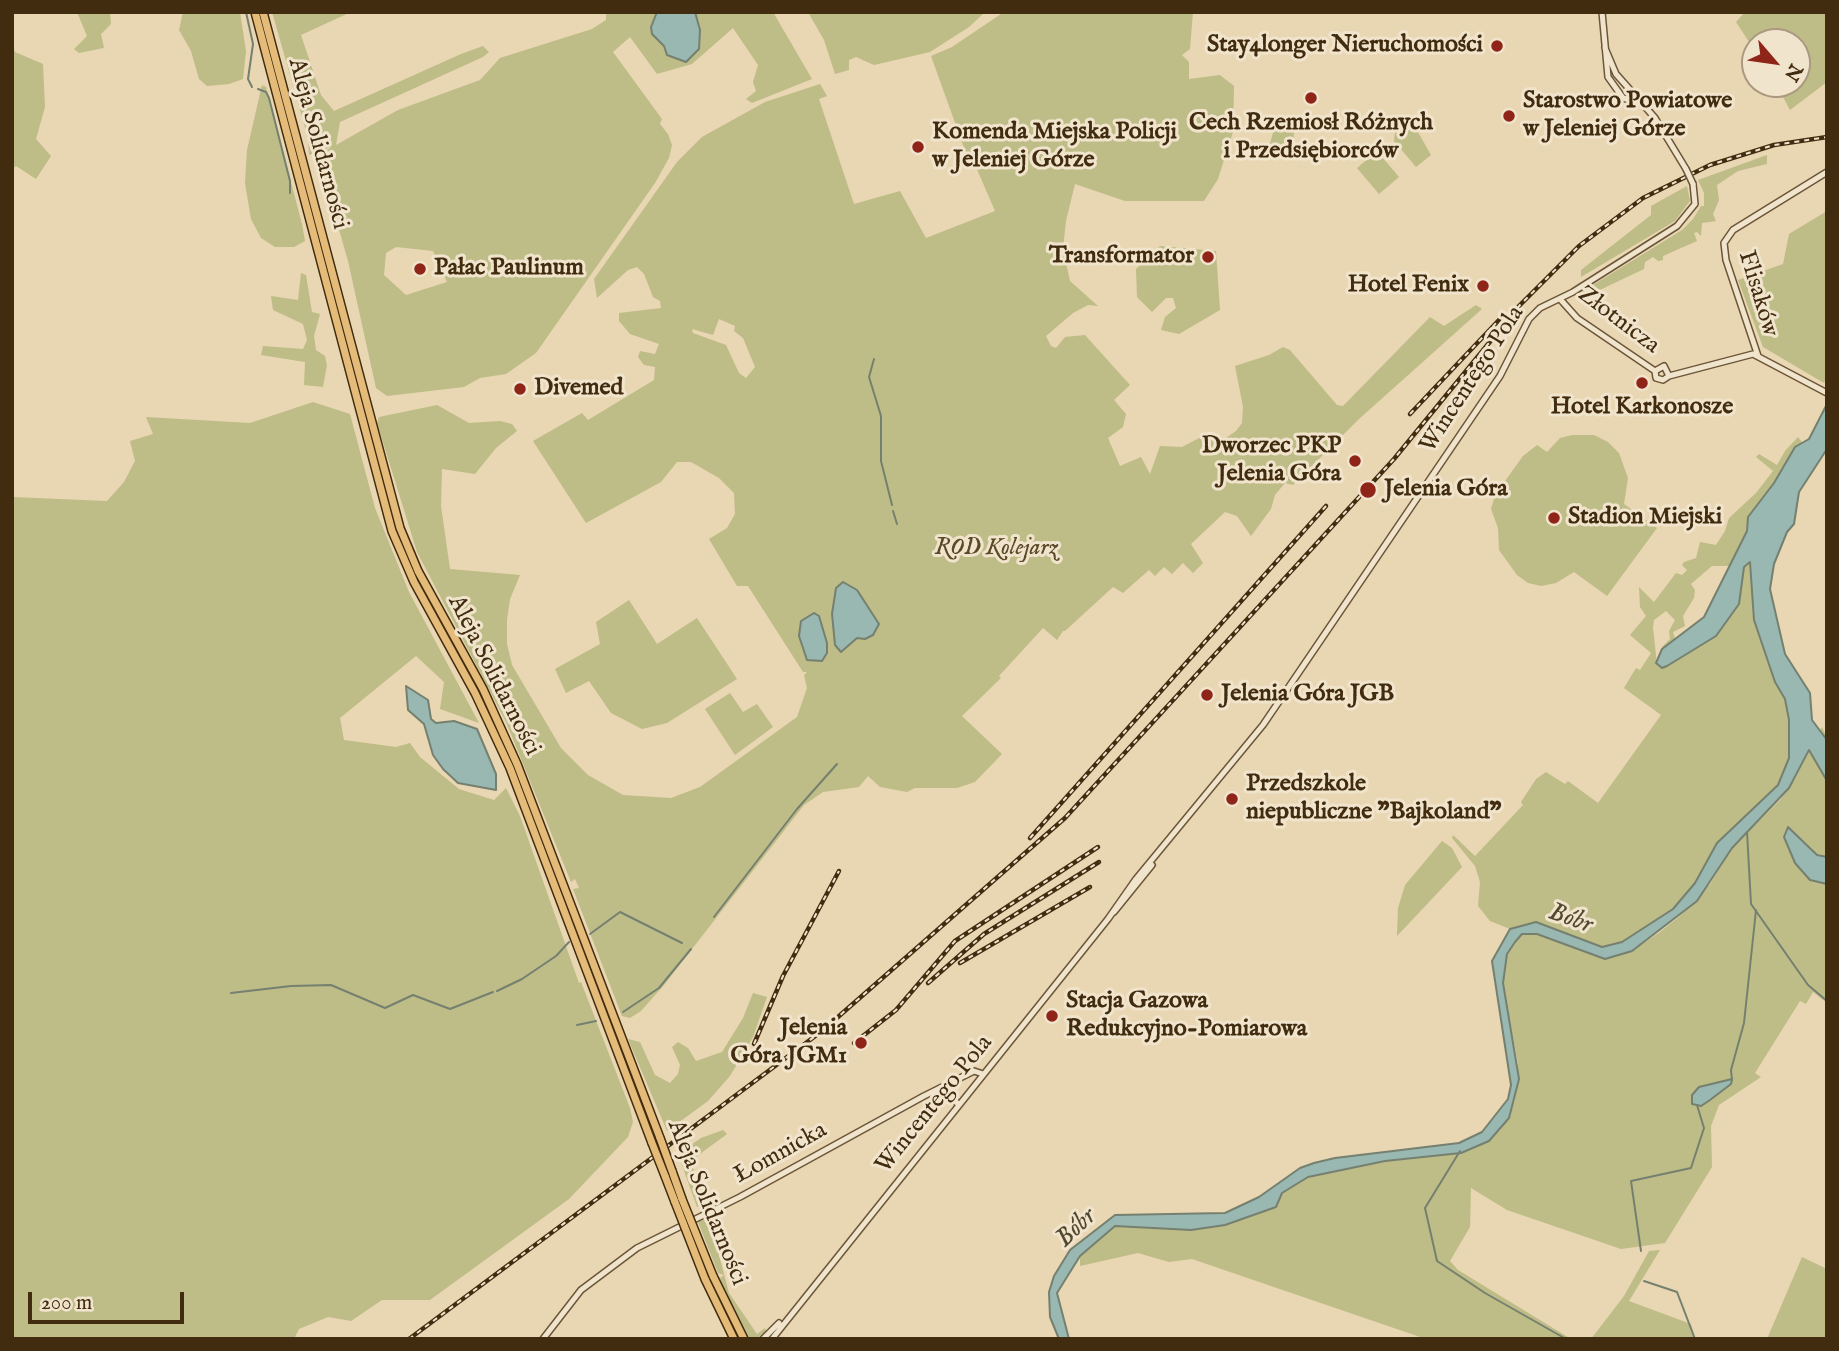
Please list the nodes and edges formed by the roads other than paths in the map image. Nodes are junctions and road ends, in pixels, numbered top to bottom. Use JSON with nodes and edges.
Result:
{"nodes":[{"id":1,"x":255,"y":12,"type":"edge"},
{"id":2,"x":263,"y":12,"type":"edge"},
{"id":3,"x":1602,"y":12,"type":"edge"},
{"id":4,"x":1605,"y":48,"type":"junction"},
{"id":5,"x":1637,"y":95,"type":"junction"},
{"id":6,"x":1630,"y":102,"type":"junction"},
{"id":7,"x":1642,"y":104,"type":"junction"},
{"id":8,"x":1827,"y":172,"type":"edge"},
{"id":9,"x":1560,"y":299,"type":"junction"},
{"id":10,"x":1759,"y":356,"type":"junction"},
{"id":11,"x":1655,"y":371,"type":"junction"},
{"id":12,"x":1669,"y":376,"type":"junction"},
{"id":13,"x":1825,"y":392,"type":"edge"},
{"id":14,"x":983,"y":1074,"type":"junction"},
{"id":15,"x":939,"y":1089,"type":"junction"},
{"id":16,"x":958,"y":1104,"type":"junction"},
{"id":17,"x":656,"y":1141,"type":"junction"},
{"id":18,"x":709,"y":1277,"type":"junction"},
{"id":19,"x":787,"y":1316,"type":"junction"},
{"id":20,"x":543,"y":1339,"type":"edge"},
{"id":21,"x":734,"y":1339,"type":"edge"},
{"id":22,"x":744,"y":1339,"type":"edge"},
{"id":23,"x":763,"y":1339,"type":"edge"},
{"id":24,"x":772,"y":1339,"type":"edge"}],
"edges":[{"from":1,"to":17,"type":"main road","name":"Aleja Solidarności"},
{"from":2,"to":17,"type":"main road","name":"Aleja Solidarności"},
{"from":3,"to":4,"type":"street"},
{"from":4,"to":5,"type":"street","name":"Wincentego Pola"},
{"from":4,"to":6,"type":"street"},
{"from":5,"to":6,"type":"street"},
{"from":5,"to":7,"type":"street","name":"Wincentego Pola"},
{"from":6,"to":7,"type":"street"},
{"from":7,"to":9,"type":"street","name":"Wincentego Pola","bridge":true},
{"from":8,"to":10,"type":"street","name":"Flisaków"},
{"from":9,"to":11,"type":"street","name":"Złotnicza"},
{"from":9,"to":14,"type":"street","name":"Wincentego Pola"},
{"from":10,"to":12,"type":"street","name":"Złotnicza"},
{"from":10,"to":13,"type":"street"},
{"from":11,"to":12,"type":"street"},
{"from":11,"to":12,"type":"street"},
{"from":14,"to":15,"type":"street","name":"Łomnicka"},
{"from":14,"to":16,"type":"street","name":"Wincentego Pola"},
{"from":15,"to":16,"type":"street"},
{"from":15,"to":20,"type":"street","name":"Łomnicka"},
{"from":16,"to":19,"type":"street","name":"Wincentego Pola"},
{"from":17,"to":18,"type":"main road","name":"Aleja Solidarności","bridge":true},
{"from":18,"to":21,"type":"main road","name":"Aleja Solidarności"},
{"from":18,"to":22,"type":"main road","name":"Aleja Solidarności"},
{"from":19,"to":23,"type":"street","name":"Wincentego Pola"},
{"from":19,"to":24,"type":"street","name":"Wincentego Pola"}]}
